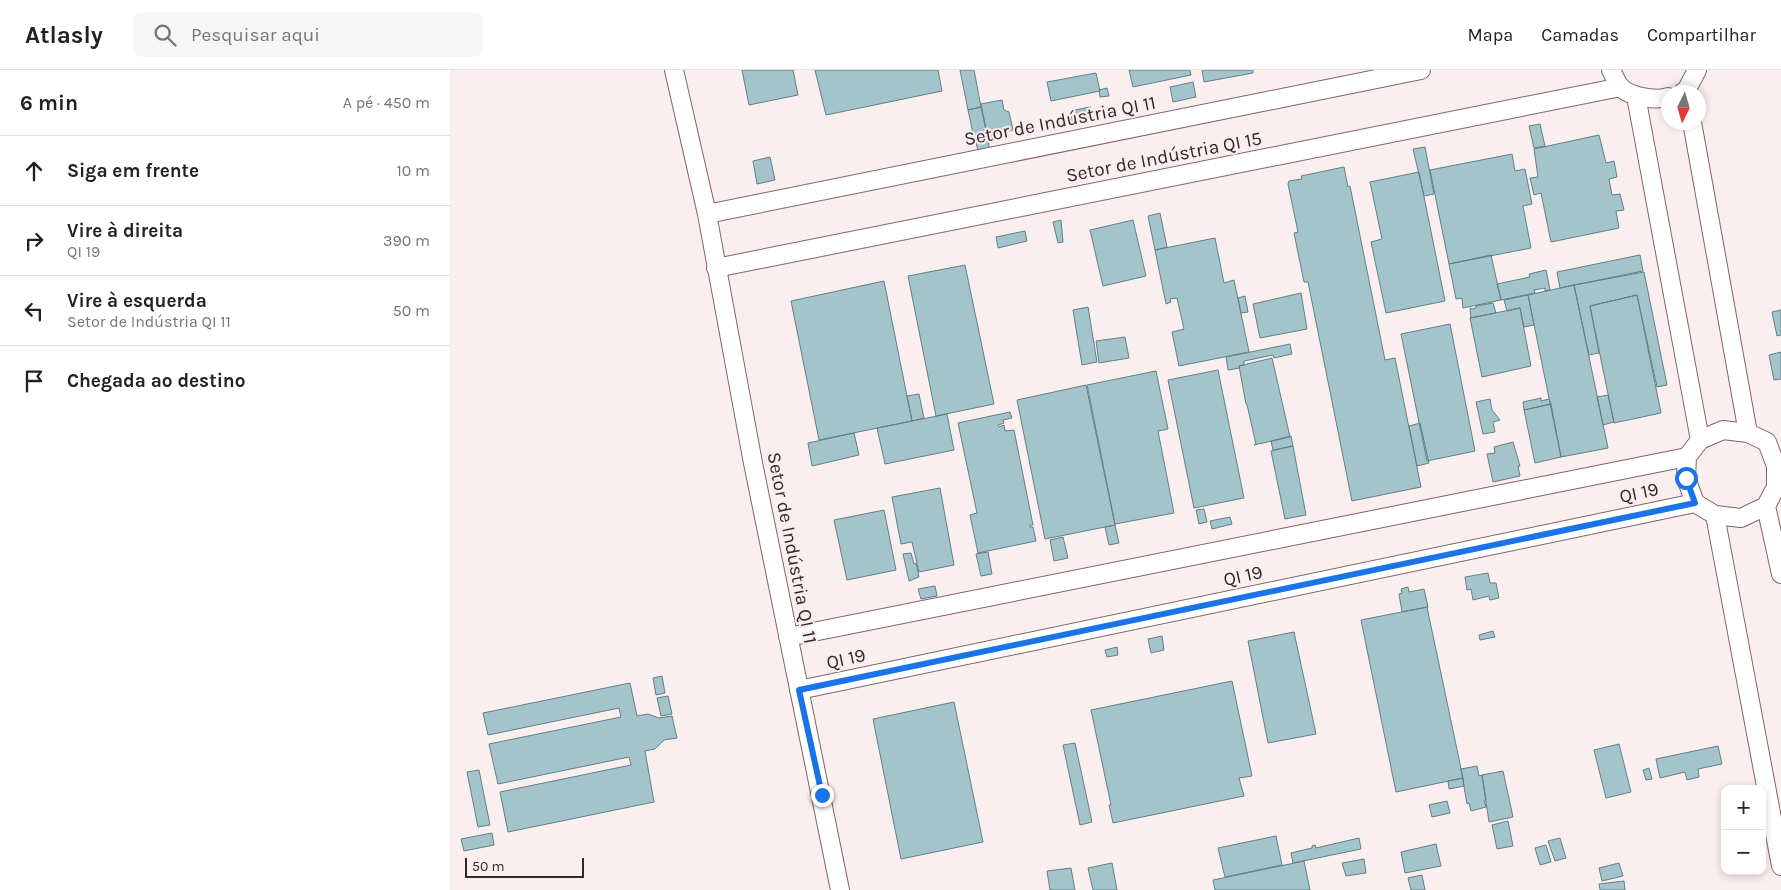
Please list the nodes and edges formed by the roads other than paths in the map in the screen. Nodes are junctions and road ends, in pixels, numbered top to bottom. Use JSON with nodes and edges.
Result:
{"nodes":[{"id":1,"x":674,"y":70,"type":"edge"},
{"id":2,"x":1421,"y":70,"type":"edge"},
{"id":3,"x":1611,"y":70,"type":"edge"},
{"id":4,"x":1697,"y":70,"type":"edge"},
{"id":5,"x":1689,"y":85,"type":"edge"},
{"id":6,"x":1628,"y":91,"type":"junction"},
{"id":7,"x":1661,"y":99,"type":"edge"},
{"id":8,"x":1693,"y":130,"type":"edge"},
{"id":9,"x":707,"y":214,"type":"junction"},
{"id":10,"x":716,"y":268,"type":"junction"},
{"id":11,"x":1748,"y":433,"type":"junction"},
{"id":12,"x":1700,"y":440,"type":"junction"},
{"id":13,"x":1774,"y":440,"type":"edge"},
{"id":14,"x":1687,"y":457,"type":"junction"},
{"id":15,"x":1779,"y":487,"type":"edge"},
{"id":16,"x":1695,"y":503,"type":"junction"},
{"id":17,"x":1766,"y":506,"type":"junction"},
{"id":18,"x":1715,"y":515,"type":"junction"},
{"id":19,"x":1781,"y":574,"type":"edge"},
{"id":20,"x":788,"y":637,"type":"junction"},
{"id":21,"x":799,"y":690,"type":"junction"},
{"id":22,"x":1781,"y":866,"type":"edge"},
{"id":23,"x":840,"y":890,"type":"edge"}],
"edges":[{"from":1,"to":9,"type":"street","name":"Setor de Indústria QI 11"},
{"from":2,"to":9,"type":"street","name":"Setor de Indústria QI 11"},
{"from":3,"to":6,"type":"street"},
{"from":4,"to":5,"type":"street"},
{"from":6,"to":7,"type":"street","name":"Setor de Indústria QI 15"},
{"from":6,"to":10,"type":"street","name":"Setor de Indústria QI 15"},
{"from":6,"to":12,"type":"street"},
{"from":8,"to":11,"type":"street"},
{"from":9,"to":10,"type":"street","name":"Setor de Indústria QI 11"},
{"from":10,"to":20,"type":"street","name":"Setor de Indústria QI 11"},
{"from":11,"to":12,"type":"street"},
{"from":11,"to":13,"type":"street"},
{"from":12,"to":14,"type":"street"},
{"from":13,"to":15,"type":"street"},
{"from":14,"to":16,"type":"street"},
{"from":14,"to":20,"type":"street"},
{"from":15,"to":17,"type":"street"},
{"from":16,"to":18,"type":"street"},
{"from":16,"to":21,"type":"street","name":"QI 19"},
{"from":17,"to":18,"type":"street"},
{"from":17,"to":19,"type":"street"},
{"from":18,"to":22,"type":"street"},
{"from":20,"to":21,"type":"street","name":"Setor de Indústria QI 11"},
{"from":21,"to":23,"type":"street","name":"Setor de Indústria QI 11"}]}
